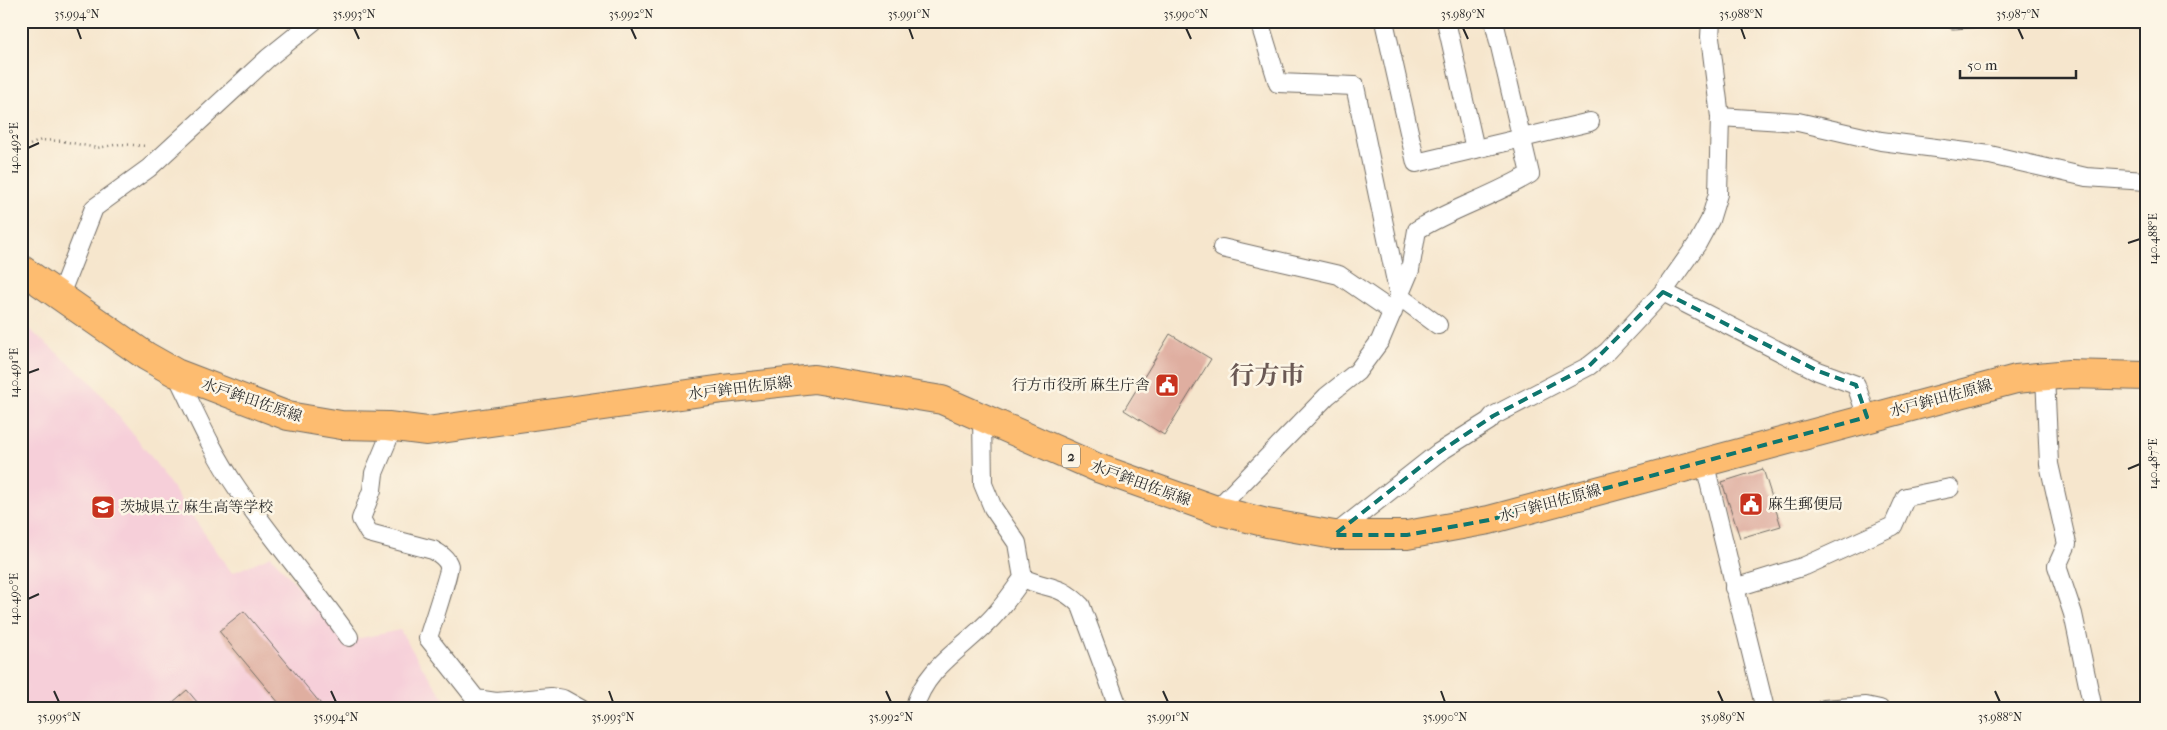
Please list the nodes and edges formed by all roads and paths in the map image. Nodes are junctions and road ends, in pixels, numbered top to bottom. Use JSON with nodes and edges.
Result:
{"nodes":[{"id":1,"x":314,"y":21,"type":"edge"},
{"id":2,"x":1259,"y":21,"type":"edge"},
{"id":3,"x":1384,"y":21,"type":"edge"},
{"id":4,"x":1446,"y":21,"type":"edge"},
{"id":5,"x":1494,"y":21,"type":"edge"},
{"id":6,"x":1711,"y":21,"type":"edge"},
{"id":7,"x":1998,"y":21,"type":"edge"},
{"id":8,"x":2108,"y":21,"type":"edge"},
{"id":9,"x":1953,"y":24,"type":"dead end"},
{"id":10,"x":2146,"y":24,"type":"edge"},
{"id":11,"x":1720,"y":117,"type":"junction"},
{"id":12,"x":1590,"y":122,"type":"dead end"},
{"id":13,"x":1520,"y":138,"type":"junction"},
{"id":14,"x":174,"y":145,"type":"junction"},
{"id":15,"x":1475,"y":148,"type":"junction"},
{"id":16,"x":21,"y":149,"type":"edge"},
{"id":17,"x":2146,"y":181,"type":"edge"},
{"id":18,"x":1222,"y":248,"type":"dead end"},
{"id":19,"x":21,"y":269,"type":"edge"},
{"id":20,"x":1663,"y":292,"type":"junction"},
{"id":21,"x":60,"y":295,"type":"junction"},
{"id":22,"x":1396,"y":304,"type":"junction"},
{"id":23,"x":1438,"y":325,"type":"dead end"},
{"id":24,"x":176,"y":373,"type":"junction"},
{"id":25,"x":2045,"y":376,"type":"junction"},
{"id":26,"x":2146,"y":376,"type":"edge"},
{"id":27,"x":982,"y":417,"type":"junction"},
{"id":28,"x":1867,"y":417,"type":"junction"},
{"id":29,"x":388,"y":426,"type":"junction"},
{"id":30,"x":1704,"y":461,"type":"junction"},
{"id":31,"x":1950,"y":488,"type":"dead end"},
{"id":32,"x":1216,"y":510,"type":"junction"},
{"id":33,"x":1334,"y":535,"type":"junction"},
{"id":34,"x":1023,"y":578,"type":"junction"},
{"id":35,"x":1734,"y":588,"type":"junction"},
{"id":36,"x":350,"y":637,"type":"dead end"},
{"id":37,"x":581,"y":709,"type":"edge"},
{"id":38,"x":914,"y":709,"type":"edge"},
{"id":39,"x":1119,"y":709,"type":"edge"},
{"id":40,"x":1765,"y":709,"type":"edge"},
{"id":41,"x":1824,"y":709,"type":"edge"},
{"id":42,"x":1880,"y":709,"type":"edge"},
{"id":43,"x":2093,"y":709,"type":"edge"}],
"edges":[{"from":1,"to":14,"type":"street"},
{"from":2,"to":22,"type":"street"},
{"from":3,"to":15,"type":"street"},
{"from":4,"to":15,"type":"street"},
{"from":5,"to":13,"type":"street"},
{"from":6,"to":11,"type":"street"},
{"from":7,"to":9,"type":"lane"},
{"from":8,"to":10,"type":"lane"},
{"from":11,"to":17,"type":"street"},
{"from":11,"to":20,"type":"street"},
{"from":12,"to":13,"type":"street"},
{"from":13,"to":15,"type":"street"},
{"from":13,"to":22,"type":"street"},
{"from":14,"to":16,"type":"path"},
{"from":14,"to":21,"type":"street"},
{"from":18,"to":22,"type":"street"},
{"from":19,"to":21,"type":"main road","name":"水戸鉾田佐原線","number":"2"},
{"from":20,"to":28,"type":"street"},
{"from":20,"to":33,"type":"street"},
{"from":21,"to":24,"type":"main road","name":"水戸鉾田佐原線","number":"2"},
{"from":22,"to":23,"type":"street"},
{"from":22,"to":32,"type":"street"},
{"from":24,"to":29,"type":"main road","name":"水戸鉾田佐原線","number":"2"},
{"from":24,"to":36,"type":"street"},
{"from":25,"to":26,"type":"main road","name":"水戸鉾田佐原線","number":"2"},
{"from":25,"to":28,"type":"main road","name":"水戸鉾田佐原線","number":"2"},
{"from":25,"to":43,"type":"street"},
{"from":27,"to":29,"type":"main road","name":"水戸鉾田佐原線","number":"2"},
{"from":27,"to":32,"type":"main road","name":"水戸鉾田佐原線","number":"2"},
{"from":27,"to":34,"type":"street"},
{"from":28,"to":30,"type":"main road","name":"水戸鉾田佐原線","number":"2"},
{"from":29,"to":37,"type":"street"},
{"from":30,"to":33,"type":"main road","name":"水戸鉾田佐原線","number":"2"},
{"from":30,"to":35,"type":"street"},
{"from":31,"to":35,"type":"street"},
{"from":32,"to":33,"type":"main road","name":"水戸鉾田佐原線","number":"2"},
{"from":34,"to":38,"type":"street"},
{"from":34,"to":39,"type":"street"},
{"from":35,"to":40,"type":"street"},
{"from":41,"to":42,"type":"street"}]}
